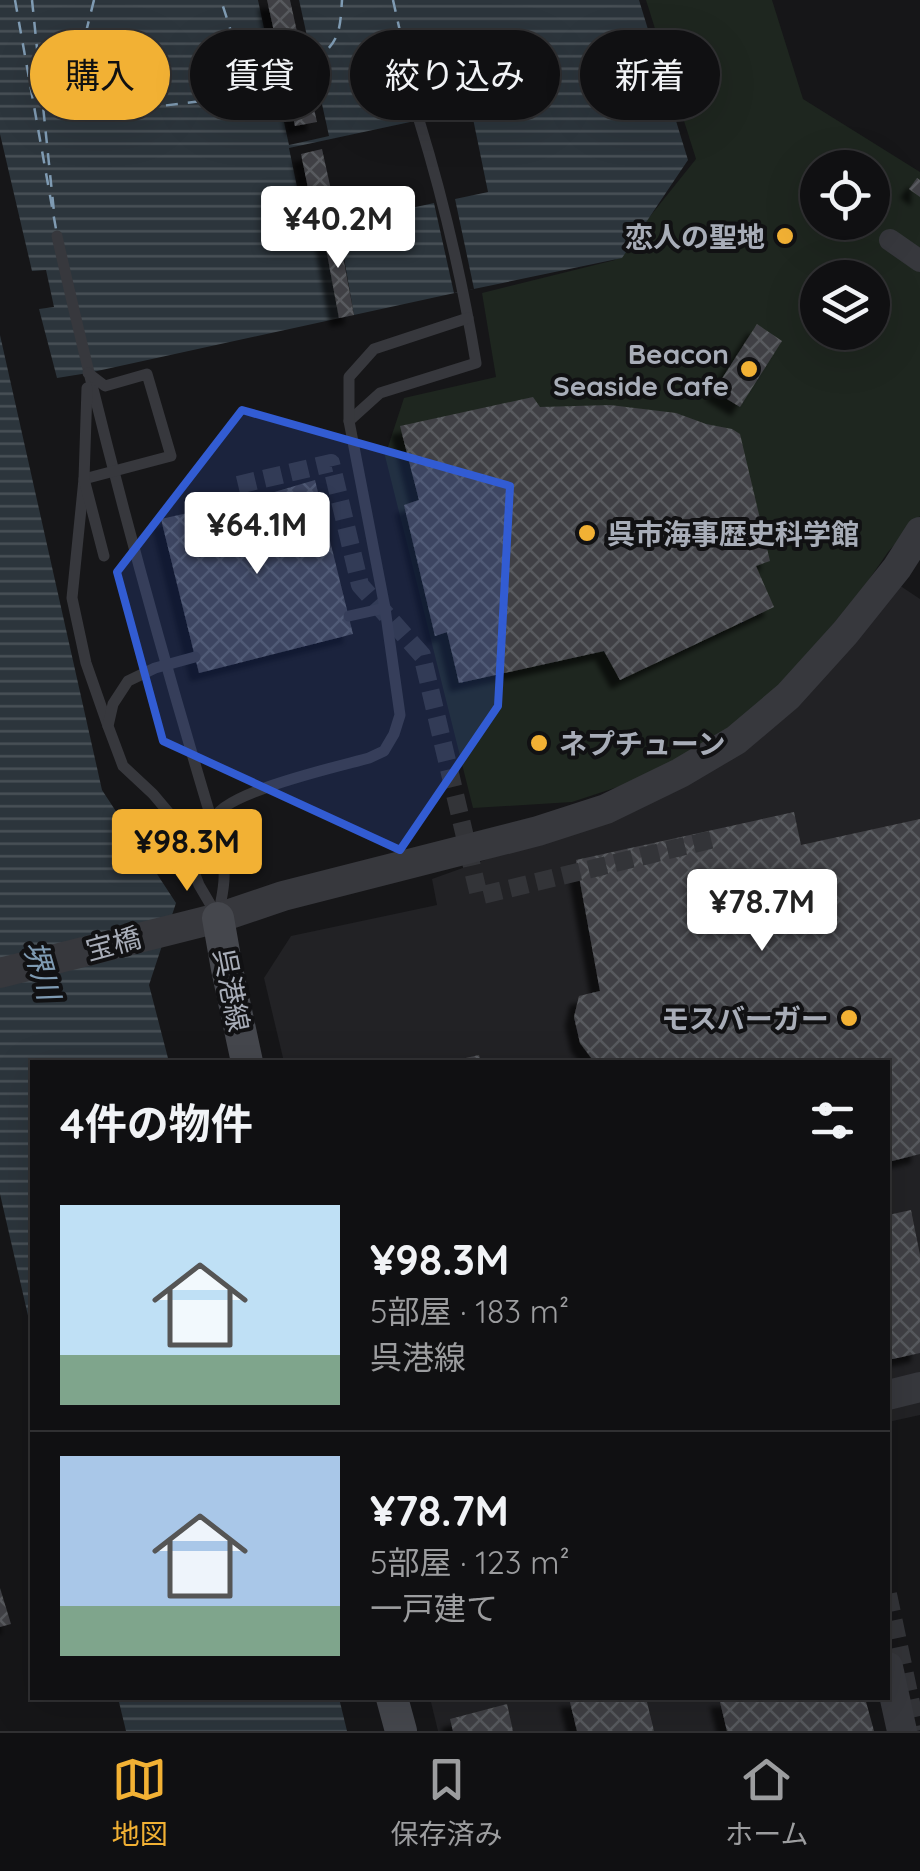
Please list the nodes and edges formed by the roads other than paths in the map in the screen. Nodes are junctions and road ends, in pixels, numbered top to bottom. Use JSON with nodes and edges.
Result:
{"nodes":[{"id":1,"x":420,"y":120,"type":"dead end"},
{"id":2,"x":57,"y":236,"type":"dead end"},
{"id":3,"x":890,"y":240,"type":"dead end"},
{"id":4,"x":920,"y":261,"type":"edge"},
{"id":5,"x":468,"y":318,"type":"junction"},
{"id":6,"x":88,"y":373,"type":"junction"},
{"id":7,"x":348,"y":421,"type":"junction"},
{"id":8,"x":114,"y":472,"type":"junction"},
{"id":9,"x":84,"y":479,"type":"junction"},
{"id":10,"x":920,"y":532,"type":"edge"},
{"id":11,"x":104,"y":556,"type":"dead end"},
{"id":12,"x":384,"y":608,"type":"junction"},
{"id":13,"x":349,"y":616,"type":"dead end"},
{"id":14,"x":195,"y":656,"type":"dead end"},
{"id":15,"x":132,"y":662,"type":"dead end"},
{"id":16,"x":165,"y":665,"type":"junction"},
{"id":17,"x":128,"y":681,"type":"junction"},
{"id":18,"x":108,"y":726,"type":"junction"},
{"id":19,"x":212,"y":823,"type":"junction"},
{"id":20,"x":218,"y":918,"type":"junction"},
{"id":21,"x":0,"y":973,"type":"edge"},
{"id":22,"x":247,"y":1060,"type":"edge"},
{"id":23,"x":920,"y":1387,"type":"edge"},
{"id":24,"x":890,"y":1394,"type":"edge"},
{"id":25,"x":890,"y":1676,"type":"edge"},
{"id":26,"x":392,"y":1700,"type":"edge"},
{"id":27,"x":400,"y":1731,"type":"edge"},
{"id":28,"x":902,"y":1731,"type":"edge"}],
"edges":[{"from":1,"to":5,"type":"lane"},
{"from":2,"to":6,"type":"lane"},
{"from":3,"to":4,"type":"street"},
{"from":5,"to":7,"type":"lane"},
{"from":5,"to":7,"type":"lane"},
{"from":6,"to":8,"type":"lane"},
{"from":6,"to":8,"type":"lane"},
{"from":6,"to":9,"type":"lane"},
{"from":7,"to":12,"type":"lane"},
{"from":8,"to":9,"type":"lane"},
{"from":8,"to":16,"type":"lane"},
{"from":9,"to":11,"type":"lane"},
{"from":9,"to":18,"type":"lane"},
{"from":10,"to":20,"type":"street","name":"宝橋"},
{"from":12,"to":13,"type":"lane"},
{"from":12,"to":19,"type":"lane"},
{"from":14,"to":16,"type":"lane"},
{"from":15,"to":17,"type":"lane"},
{"from":16,"to":17,"type":"lane"},
{"from":16,"to":19,"type":"lane"},
{"from":17,"to":18,"type":"lane"},
{"from":18,"to":20,"type":"lane"},
{"from":19,"to":20,"type":"lane"},
{"from":20,"to":21,"type":"street","name":"宝橋"},
{"from":20,"to":22,"type":"main road","name":"呉港線"},
{"from":23,"to":24,"type":"street"},
{"from":25,"to":28,"type":"street"},
{"from":26,"to":27,"type":"main road"}]}
